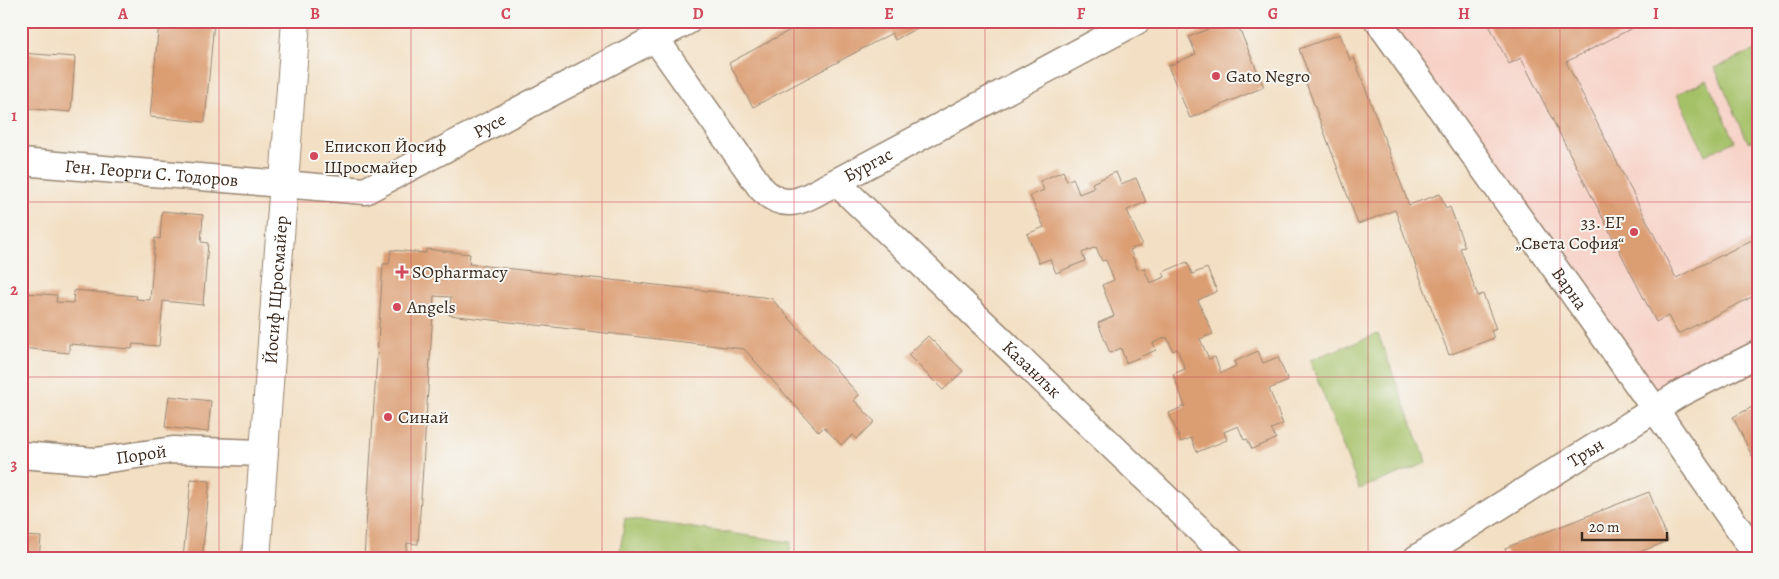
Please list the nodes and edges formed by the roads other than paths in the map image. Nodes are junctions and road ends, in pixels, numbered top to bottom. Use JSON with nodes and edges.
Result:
{"nodes":[{"id":1,"x":296,"y":21,"type":"edge"},
{"id":2,"x":688,"y":21,"type":"edge"},
{"id":3,"x":1137,"y":21,"type":"edge"},
{"id":4,"x":1378,"y":21,"type":"edge"},
{"id":5,"x":655,"y":38,"type":"junction"},
{"id":6,"x":21,"y":162,"type":"edge"},
{"id":7,"x":836,"y":182,"type":"junction"},
{"id":8,"x":284,"y":183,"type":"junction"},
{"id":9,"x":1758,"y":354,"type":"edge"},
{"id":10,"x":1655,"y":409,"type":"junction"},
{"id":11,"x":263,"y":453,"type":"junction"},
{"id":12,"x":21,"y":455,"type":"edge"},
{"id":13,"x":1758,"y":557,"type":"edge"},
{"id":14,"x":256,"y":558,"type":"edge"},
{"id":15,"x":1229,"y":558,"type":"edge"},
{"id":16,"x":1417,"y":558,"type":"edge"}],
"edges":[{"from":1,"to":8,"type":"street","name":"Йосиф Щросмайер"},
{"from":2,"to":5,"type":"street","name":"Русе"},
{"from":3,"to":7,"type":"street","name":"Бургас"},
{"from":4,"to":10,"type":"street","name":"Варна"},
{"from":5,"to":7,"type":"street","name":"Бургас"},
{"from":5,"to":8,"type":"street","name":"Русе"},
{"from":6,"to":8,"type":"street","name":"Ген. Георги С. Тодоров"},
{"from":7,"to":15,"type":"street","name":"Казанлък"},
{"from":8,"to":11,"type":"street","name":"Йосиф Щросмайер"},
{"from":9,"to":10,"type":"street","name":"Трън"},
{"from":10,"to":13,"type":"street","name":"Варна"},
{"from":10,"to":16,"type":"street","name":"Трън"},
{"from":11,"to":12,"type":"street","name":"Порой"},
{"from":11,"to":14,"type":"street","name":"Йосиф Щросмайер"}]}
